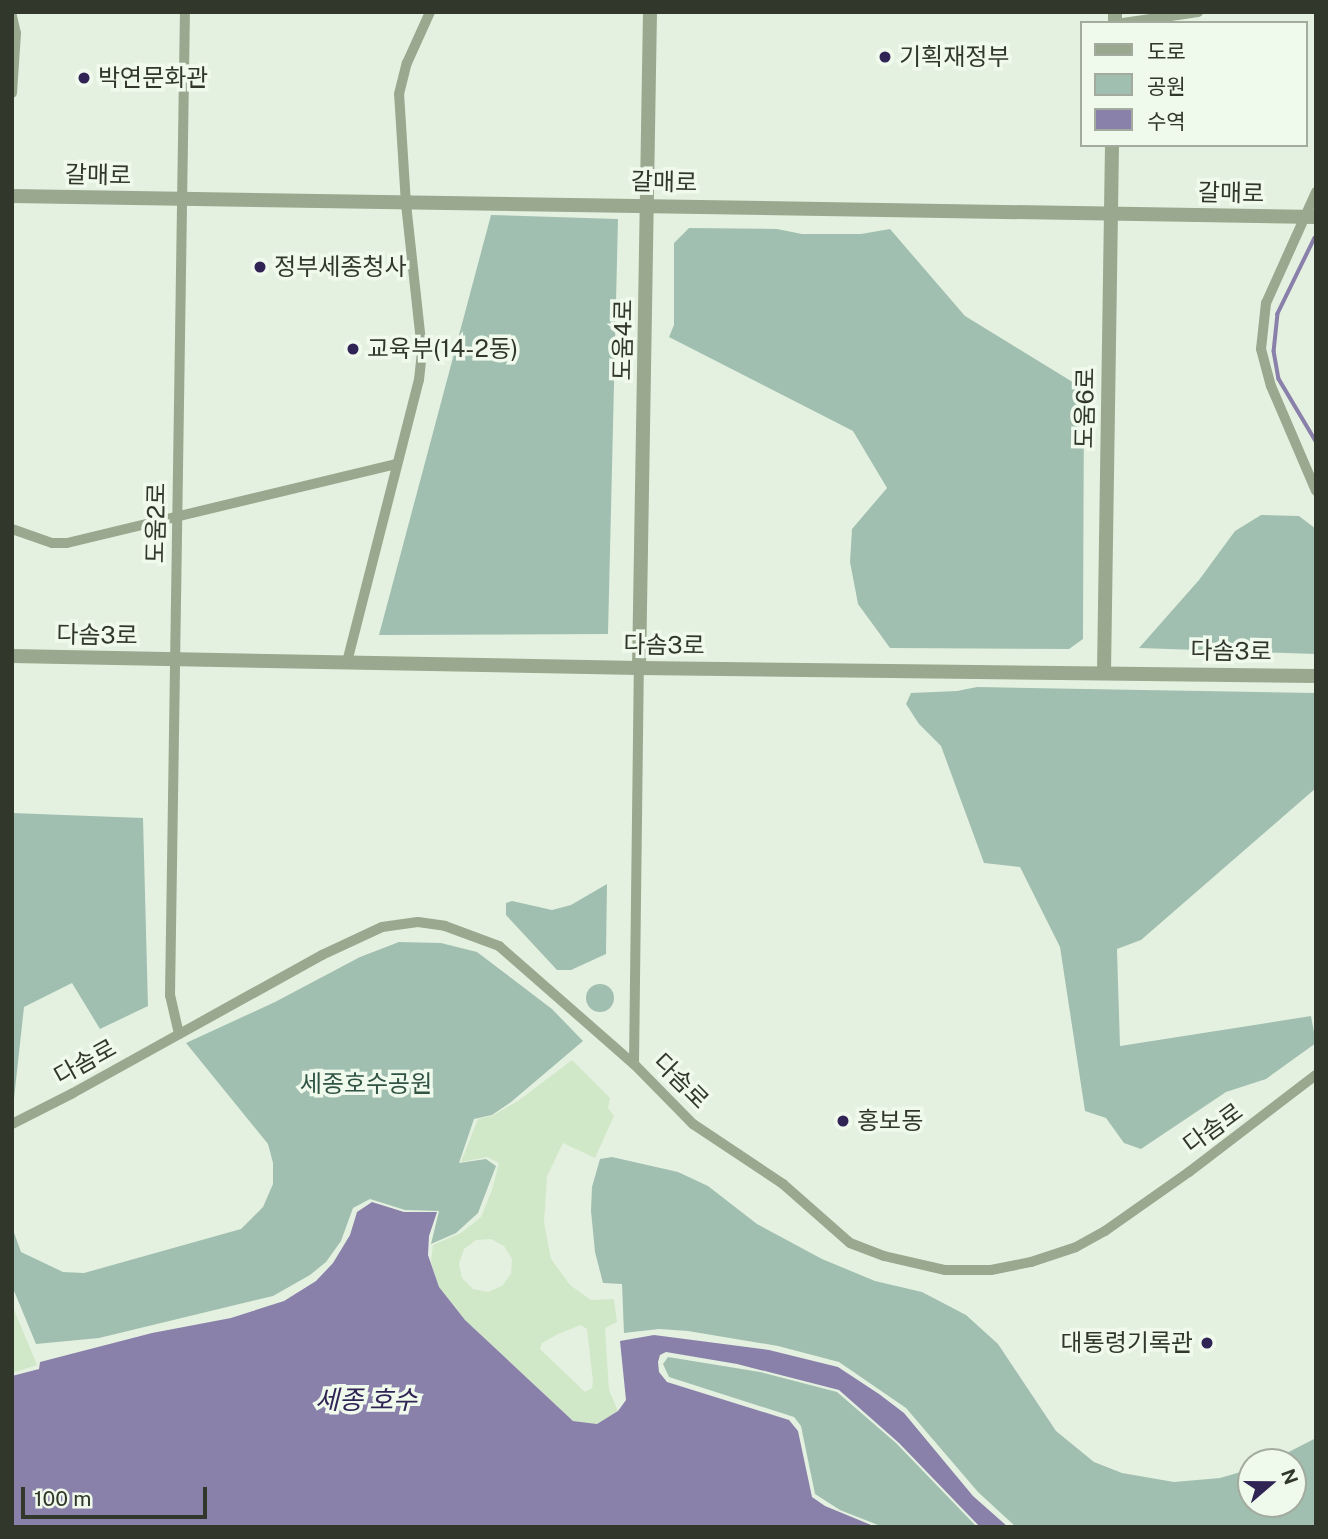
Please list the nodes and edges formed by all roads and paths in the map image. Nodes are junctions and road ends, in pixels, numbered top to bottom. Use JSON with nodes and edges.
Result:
{"nodes":[{"id":1,"x":185,"y":12,"type":"edge"},
{"id":2,"x":430,"y":12,"type":"edge"},
{"id":3,"x":650,"y":12,"type":"edge"},
{"id":4,"x":1198,"y":12,"type":"edge"},
{"id":5,"x":12,"y":16,"type":"edge"},
{"id":6,"x":1137,"y":21,"type":"edge"},
{"id":7,"x":12,"y":93,"type":"edge"},
{"id":8,"x":1112,"y":147,"type":"edge"},
{"id":9,"x":1316,"y":192,"type":"edge"},
{"id":10,"x":12,"y":196,"type":"edge"},
{"id":11,"x":181,"y":199,"type":"junction"},
{"id":12,"x":406,"y":204,"type":"junction"},
{"id":13,"x":649,"y":205,"type":"junction"},
{"id":14,"x":1110,"y":214,"type":"junction"},
{"id":15,"x":1311,"y":217,"type":"edge"},
{"id":16,"x":396,"y":464,"type":"junction"},
{"id":17,"x":1316,"y":491,"type":"edge"},
{"id":18,"x":177,"y":515,"type":"junction"},
{"id":19,"x":12,"y":530,"type":"edge"},
{"id":20,"x":12,"y":656,"type":"edge"},
{"id":21,"x":175,"y":659,"type":"junction"},
{"id":22,"x":347,"y":662,"type":"junction"},
{"id":23,"x":639,"y":668,"type":"junction"},
{"id":24,"x":1104,"y":672,"type":"junction"},
{"id":25,"x":1316,"y":676,"type":"edge"},
{"id":26,"x":179,"y":1034,"type":"junction"},
{"id":27,"x":634,"y":1064,"type":"junction"},
{"id":28,"x":1316,"y":1075,"type":"edge"},
{"id":29,"x":12,"y":1124,"type":"edge"}],
"edges":[{"from":1,"to":11,"type":"street","name":"도움2로"},
{"from":2,"to":12,"type":"street"},
{"from":3,"to":13,"type":"street","name":"도움4로"},
{"from":4,"to":6,"type":"street"},
{"from":5,"to":7,"type":"street"},
{"from":8,"to":14,"type":"street","name":"도움6로"},
{"from":9,"to":15,"type":"street"},
{"from":10,"to":11,"type":"street","name":"갈매로"},
{"from":11,"to":12,"type":"street","name":"갈매로"},
{"from":11,"to":18,"type":"street","name":"도움2로"},
{"from":12,"to":13,"type":"street","name":"갈매로"},
{"from":12,"to":16,"type":"street"},
{"from":13,"to":14,"type":"street","name":"갈매로"},
{"from":13,"to":23,"type":"street","name":"도움4로"},
{"from":14,"to":15,"type":"street","name":"갈매로"},
{"from":14,"to":24,"type":"street","name":"도움6로"},
{"from":15,"to":17,"type":"street"},
{"from":16,"to":18,"type":"street"},
{"from":16,"to":22,"type":"street"},
{"from":18,"to":19,"type":"street"},
{"from":18,"to":21,"type":"street","name":"도움2로"},
{"from":20,"to":21,"type":"street","name":"다솜3로"},
{"from":21,"to":22,"type":"street","name":"다솜3로"},
{"from":21,"to":26,"type":"street","name":"도움2로"},
{"from":22,"to":23,"type":"street","name":"다솜3로"},
{"from":23,"to":24,"type":"street","name":"다솜3로"},
{"from":23,"to":27,"type":"street"},
{"from":24,"to":25,"type":"street","name":"다솜3로"},
{"from":26,"to":27,"type":"street","name":"다솜로"},
{"from":26,"to":29,"type":"street","name":"다솜로"},
{"from":27,"to":28,"type":"street","name":"다솜로"}]}
